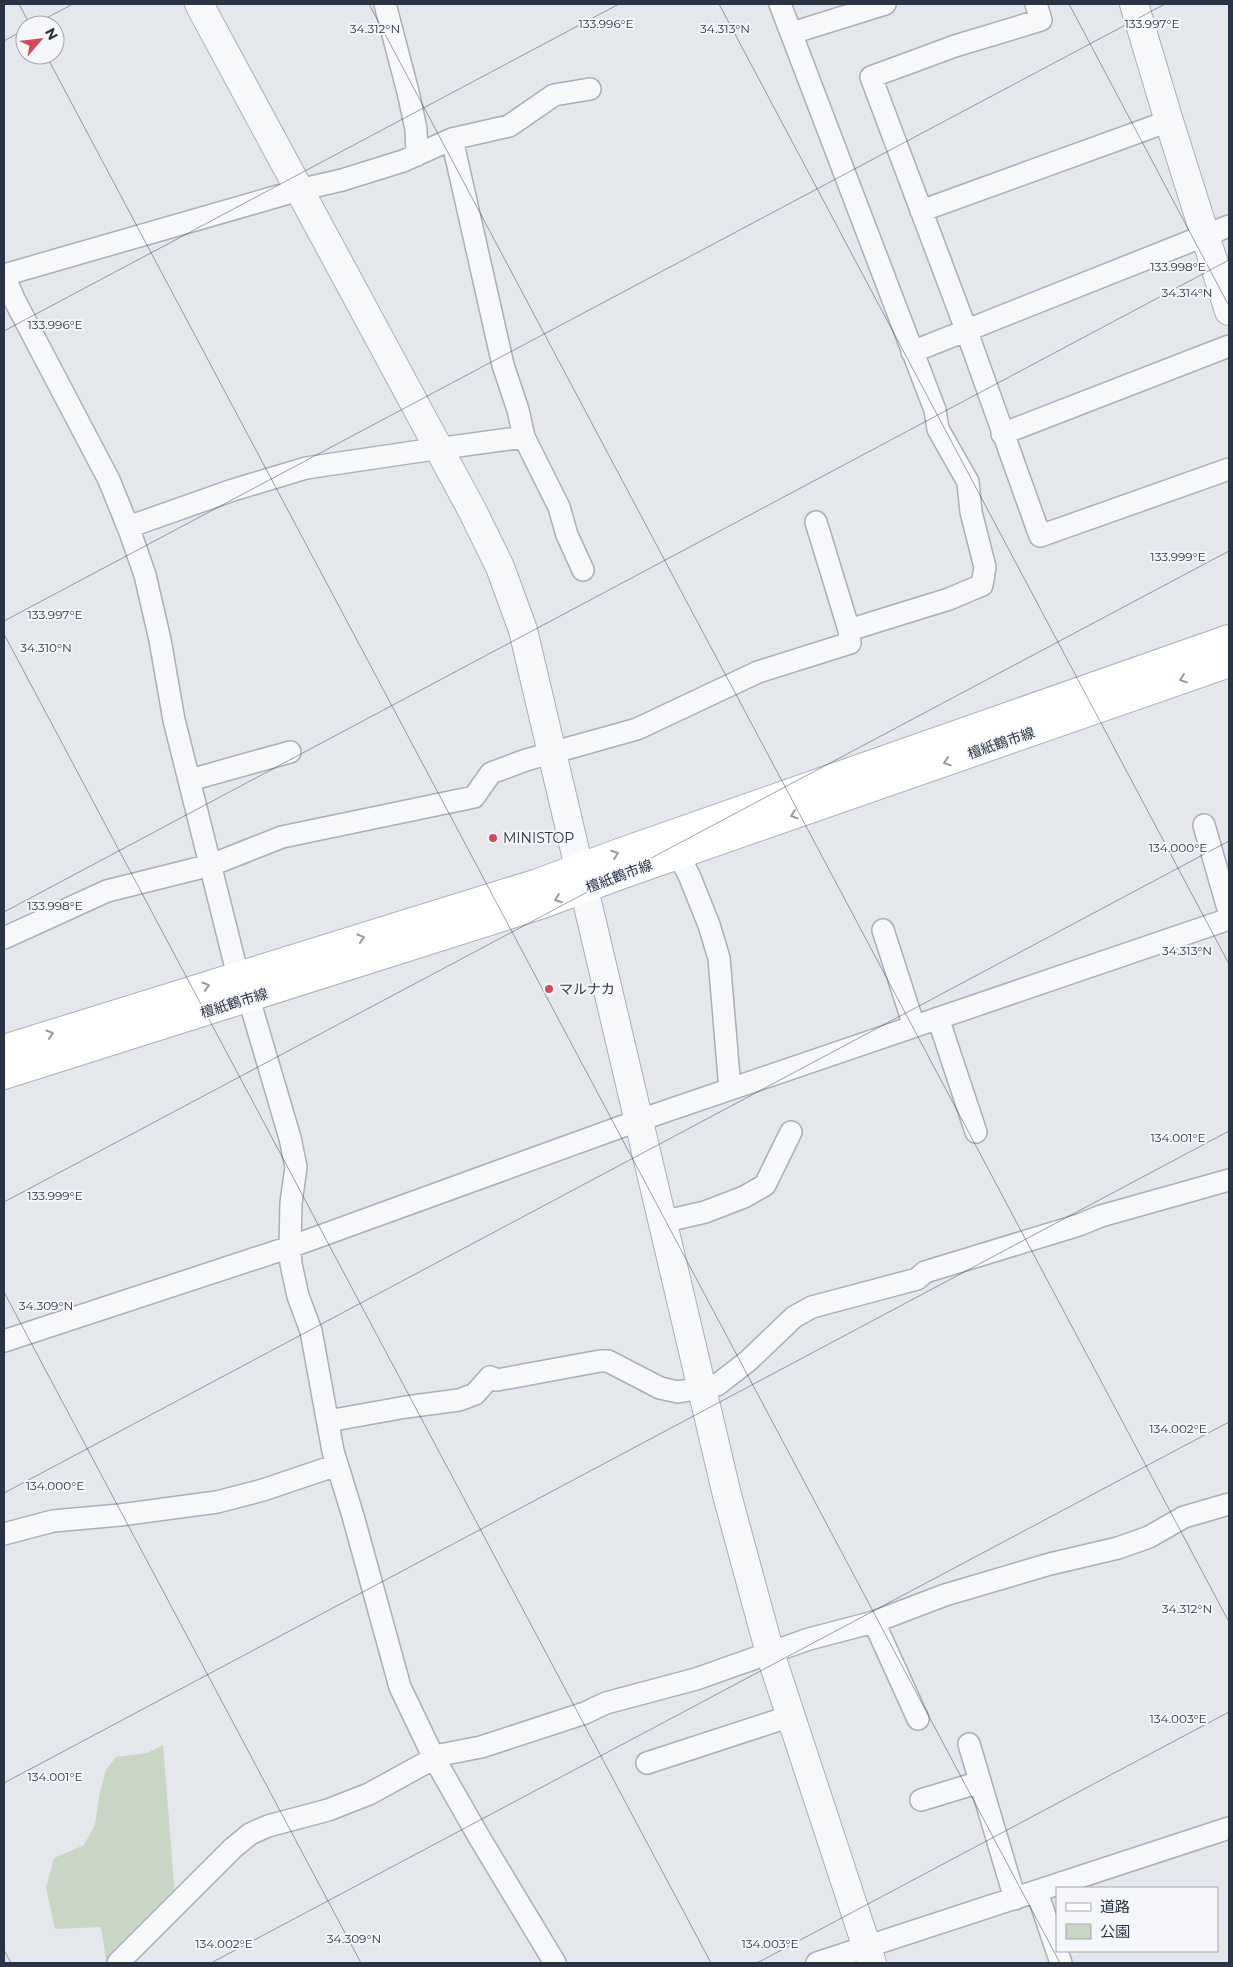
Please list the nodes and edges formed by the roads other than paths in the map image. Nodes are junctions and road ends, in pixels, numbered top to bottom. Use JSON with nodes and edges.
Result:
{"nodes":[{"id":1,"x":199,"y":4,"type":"edge"},
{"id":2,"x":385,"y":4,"type":"edge"},
{"id":3,"x":780,"y":4,"type":"edge"},
{"id":4,"x":885,"y":4,"type":"edge"},
{"id":5,"x":1036,"y":4,"type":"edge"},
{"id":6,"x":1134,"y":4,"type":"edge"},
{"id":7,"x":792,"y":33,"type":"junction"},
{"id":8,"x":590,"y":89,"type":"dead end"},
{"id":9,"x":1169,"y":121,"type":"junction"},
{"id":10,"x":452,"y":138,"type":"junction"},
{"id":11,"x":417,"y":155,"type":"junction"},
{"id":12,"x":299,"y":190,"type":"junction"},
{"id":13,"x":921,"y":210,"type":"junction"},
{"id":14,"x":1218,"y":231,"type":"edge"},
{"id":15,"x":4,"y":276,"type":"edge"},
{"id":16,"x":1229,"y":311,"type":"edge"},
{"id":17,"x":967,"y":332,"type":"junction"},
{"id":18,"x":1229,"y":346,"type":"edge"},
{"id":19,"x":912,"y":352,"type":"junction"},
{"id":20,"x":1002,"y":434,"type":"junction"},
{"id":21,"x":524,"y":437,"type":"junction"},
{"id":22,"x":439,"y":448,"type":"junction"},
{"id":23,"x":1229,"y":469,"type":"edge"},
{"id":24,"x":816,"y":522,"type":"dead end"},
{"id":25,"x":128,"y":528,"type":"junction"},
{"id":26,"x":583,"y":570,"type":"dead end"},
{"id":27,"x":849,"y":630,"type":"junction"},
{"id":28,"x":1229,"y":639,"type":"edge"},
{"id":29,"x":1229,"y":664,"type":"edge"},
{"id":30,"x":290,"y":752,"type":"dead end"},
{"id":31,"x":553,"y":753,"type":"junction"},
{"id":32,"x":190,"y":780,"type":"junction"},
{"id":33,"x":1204,"y":825,"type":"dead end"},
{"id":34,"x":678,"y":855,"type":"junction"},
{"id":35,"x":211,"y":865,"type":"junction"},
{"id":36,"x":582,"y":878,"type":"junction"},
{"id":37,"x":1229,"y":912,"type":"edge"},
{"id":38,"x":1229,"y":919,"type":"edge"},
{"id":39,"x":883,"y":930,"type":"dead end"},
{"id":40,"x":4,"y":938,"type":"edge"},
{"id":41,"x":244,"y":988,"type":"junction"},
{"id":42,"x":938,"y":1018,"type":"junction"},
{"id":43,"x":914,"y":1026,"type":"junction"},
{"id":44,"x":4,"y":1049,"type":"edge"},
{"id":45,"x":4,"y":1075,"type":"edge"},
{"id":46,"x":730,"y":1089,"type":"junction"},
{"id":47,"x":637,"y":1121,"type":"junction"},
{"id":48,"x":790,"y":1132,"type":"dead end"},
{"id":49,"x":976,"y":1132,"type":"dead end"},
{"id":50,"x":1229,"y":1180,"type":"edge"},
{"id":51,"x":662,"y":1222,"type":"junction"},
{"id":52,"x":290,"y":1247,"type":"junction"},
{"id":53,"x":4,"y":1341,"type":"edge"},
{"id":54,"x":703,"y":1388,"type":"junction"},
{"id":55,"x":328,"y":1421,"type":"junction"},
{"id":56,"x":337,"y":1465,"type":"junction"},
{"id":57,"x":1229,"y":1504,"type":"edge"},
{"id":58,"x":4,"y":1534,"type":"edge"},
{"id":59,"x":874,"y":1622,"type":"junction"},
{"id":60,"x":770,"y":1653,"type":"junction"},
{"id":61,"x":791,"y":1716,"type":"junction"},
{"id":62,"x":918,"y":1719,"type":"dead end"},
{"id":63,"x":969,"y":1744,"type":"dead end"},
{"id":64,"x":434,"y":1758,"type":"junction"},
{"id":65,"x":648,"y":1763,"type":"dead end"},
{"id":66,"x":980,"y":1782,"type":"junction"},
{"id":67,"x":921,"y":1800,"type":"dead end"},
{"id":68,"x":1229,"y":1828,"type":"edge"},
{"id":69,"x":1037,"y":1892,"type":"junction"},
{"id":70,"x":1015,"y":1899,"type":"junction"},
{"id":71,"x":1056,"y":1948,"type":"edge"},
{"id":72,"x":869,"y":1955,"type":"edge"},
{"id":73,"x":118,"y":1963,"type":"edge"},
{"id":74,"x":555,"y":1963,"type":"edge"},
{"id":75,"x":817,"y":1963,"type":"edge"}],
"edges":[{"from":1,"to":12,"type":"street"},
{"from":2,"to":11,"type":"street"},
{"from":3,"to":7,"type":"street"},
{"from":4,"to":7,"type":"street"},
{"from":5,"to":13,"type":"street"},
{"from":6,"to":9,"type":"street"},
{"from":7,"to":19,"type":"street"},
{"from":8,"to":10,"type":"street"},
{"from":9,"to":13,"type":"street"},
{"from":9,"to":14,"type":"street"},
{"from":10,"to":11,"type":"street"},
{"from":10,"to":21,"type":"street"},
{"from":11,"to":12,"type":"street"},
{"from":12,"to":15,"type":"street"},
{"from":12,"to":22,"type":"street"},
{"from":13,"to":17,"type":"street"},
{"from":14,"to":16,"type":"street"},
{"from":14,"to":17,"type":"street"},
{"from":15,"to":25,"type":"street"},
{"from":17,"to":19,"type":"street"},
{"from":17,"to":20,"type":"street"},
{"from":18,"to":20,"type":"street"},
{"from":19,"to":27,"type":"street"},
{"from":20,"to":23,"type":"street"},
{"from":21,"to":22,"type":"street"},
{"from":21,"to":26,"type":"street"},
{"from":22,"to":25,"type":"street"},
{"from":22,"to":31,"type":"street"},
{"from":24,"to":27,"type":"street"},
{"from":25,"to":32,"type":"street"},
{"from":27,"to":31,"type":"street"},
{"from":36,"to":28,"type":"main road","name":"檀紙鶴市線","one_way":true},
{"from":29,"to":34,"type":"main road","name":"檀紙鶴市線","one_way":true},
{"from":30,"to":32,"type":"street"},
{"from":31,"to":35,"type":"street"},
{"from":31,"to":36,"type":"street"},
{"from":32,"to":35,"type":"street"},
{"from":33,"to":37,"type":"street"},
{"from":34,"to":36,"type":"main road","name":"檀紙鶴市線"},
{"from":34,"to":46,"type":"street"},
{"from":35,"to":40,"type":"street"},
{"from":35,"to":41,"type":"street"},
{"from":36,"to":41,"type":"main road","name":"檀紙鶴市線"},
{"from":36,"to":47,"type":"street"},
{"from":38,"to":42,"type":"street"},
{"from":39,"to":43,"type":"street"},
{"from":44,"to":41,"type":"main road","name":"檀紙鶴市線","one_way":true},
{"from":41,"to":45,"type":"main road","name":"檀紙鶴市線"},
{"from":41,"to":52,"type":"street"},
{"from":42,"to":43,"type":"street"},
{"from":42,"to":49,"type":"street"},
{"from":43,"to":46,"type":"street"},
{"from":46,"to":47,"type":"street"},
{"from":47,"to":51,"type":"street"},
{"from":47,"to":52,"type":"street"},
{"from":48,"to":51,"type":"street"},
{"from":50,"to":54,"type":"street"},
{"from":51,"to":54,"type":"street"},
{"from":52,"to":53,"type":"street"},
{"from":52,"to":55,"type":"street"},
{"from":54,"to":55,"type":"street"},
{"from":54,"to":60,"type":"street"},
{"from":55,"to":56,"type":"street"},
{"from":56,"to":58,"type":"street"},
{"from":56,"to":64,"type":"street"},
{"from":57,"to":59,"type":"street"},
{"from":59,"to":60,"type":"street"},
{"from":59,"to":62,"type":"street"},
{"from":60,"to":61,"type":"street"},
{"from":60,"to":64,"type":"street"},
{"from":61,"to":65,"type":"street"},
{"from":61,"to":72,"type":"street"},
{"from":63,"to":66,"type":"street"},
{"from":64,"to":73,"type":"street"},
{"from":64,"to":74,"type":"street"},
{"from":66,"to":67,"type":"street"},
{"from":66,"to":70,"type":"street"},
{"from":68,"to":69,"type":"street"},
{"from":69,"to":70,"type":"street"},
{"from":69,"to":71,"type":"street"},
{"from":70,"to":72,"type":"street"},
{"from":72,"to":75,"type":"street"}]}
